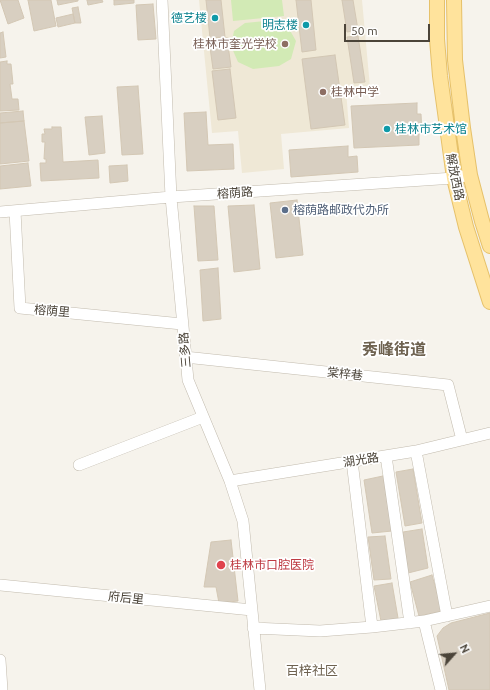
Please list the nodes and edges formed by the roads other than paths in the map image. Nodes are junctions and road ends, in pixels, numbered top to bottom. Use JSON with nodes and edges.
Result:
{"nodes":[{"id":1,"x":162,"y":0,"type":"edge"},
{"id":2,"x":437,"y":0,"type":"edge"},
{"id":3,"x":454,"y":0,"type":"edge"},
{"id":4,"x":470,"y":175,"type":"junction"},
{"id":5,"x":454,"y":178,"type":"junction"},
{"id":6,"x":171,"y":197,"type":"junction"},
{"id":7,"x":15,"y":211,"type":"junction"},
{"id":8,"x":0,"y":212,"type":"edge"},
{"id":9,"x":490,"y":246,"type":"edge"},
{"id":10,"x":490,"y":302,"type":"edge"},
{"id":11,"x":182,"y":324,"type":"junction"},
{"id":12,"x":185,"y":358,"type":"junction"},
{"id":13,"x":203,"y":417,"type":"junction"},
{"id":14,"x":490,"y":433,"type":"edge"},
{"id":15,"x":462,"y":440,"type":"junction"},
{"id":16,"x":416,"y":450,"type":"junction"},
{"id":17,"x":386,"y":456,"type":"junction"},
{"id":18,"x":352,"y":461,"type":"junction"},
{"id":19,"x":79,"y":465,"type":"dead end"},
{"id":20,"x":230,"y":481,"type":"junction"},
{"id":21,"x":0,"y":585,"type":"edge"},
{"id":22,"x":490,"y":606,"type":"edge"},
{"id":23,"x":252,"y":610,"type":"junction"},
{"id":24,"x":447,"y":616,"type":"junction"},
{"id":25,"x":424,"y":621,"type":"junction"},
{"id":26,"x":410,"y":623,"type":"junction"},
{"id":27,"x":372,"y":627,"type":"junction"},
{"id":28,"x":253,"y":628,"type":"junction"},
{"id":29,"x":0,"y":660,"type":"edge"},
{"id":30,"x":2,"y":690,"type":"edge"},
{"id":31,"x":260,"y":690,"type":"edge"},
{"id":32,"x":441,"y":690,"type":"edge"}],
"edges":[{"from":1,"to":6,"type":"street","name":"三多路"},
{"from":2,"to":5,"type":"main road","name":"解放西路"},
{"from":3,"to":4,"type":"main road","name":"解放西路"},
{"from":4,"to":5,"type":"street","name":"榕荫路"},
{"from":4,"to":9,"type":"main road","name":"解放西路"},
{"from":5,"to":6,"type":"street","name":"榕荫路"},
{"from":5,"to":10,"type":"main road","name":"解放西路"},
{"from":6,"to":7,"type":"street","name":"榕荫路"},
{"from":6,"to":11,"type":"street","name":"三多路"},
{"from":7,"to":8,"type":"street","name":"榕荫路"},
{"from":7,"to":11,"type":"street","name":"榕荫里"},
{"from":11,"to":12,"type":"street","name":"三多路"},
{"from":12,"to":13,"type":"street","name":"三多路"},
{"from":12,"to":15,"type":"street","name":"棠梓巷"},
{"from":13,"to":19,"type":"street"},
{"from":13,"to":20,"type":"street","name":"三多路"},
{"from":14,"to":15,"type":"street","name":"湖光路"},
{"from":15,"to":16,"type":"street","name":"湖光路"},
{"from":16,"to":17,"type":"street","name":"湖光路"},
{"from":16,"to":24,"type":"street"},
{"from":17,"to":18,"type":"street","name":"湖光路"},
{"from":17,"to":26,"type":"street"},
{"from":18,"to":20,"type":"street","name":"湖光路"},
{"from":18,"to":27,"type":"street"},
{"from":20,"to":23,"type":"street","name":"三多路"},
{"from":21,"to":23,"type":"street","name":"府后里"},
{"from":22,"to":24,"type":"street"},
{"from":23,"to":28,"type":"street","name":"三多路"},
{"from":24,"to":25,"type":"street"},
{"from":25,"to":26,"type":"street"},
{"from":25,"to":32,"type":"street"},
{"from":26,"to":27,"type":"street"},
{"from":27,"to":28,"type":"street"},
{"from":28,"to":31,"type":"street","name":"三多路"},
{"from":29,"to":30,"type":"street"}]}
